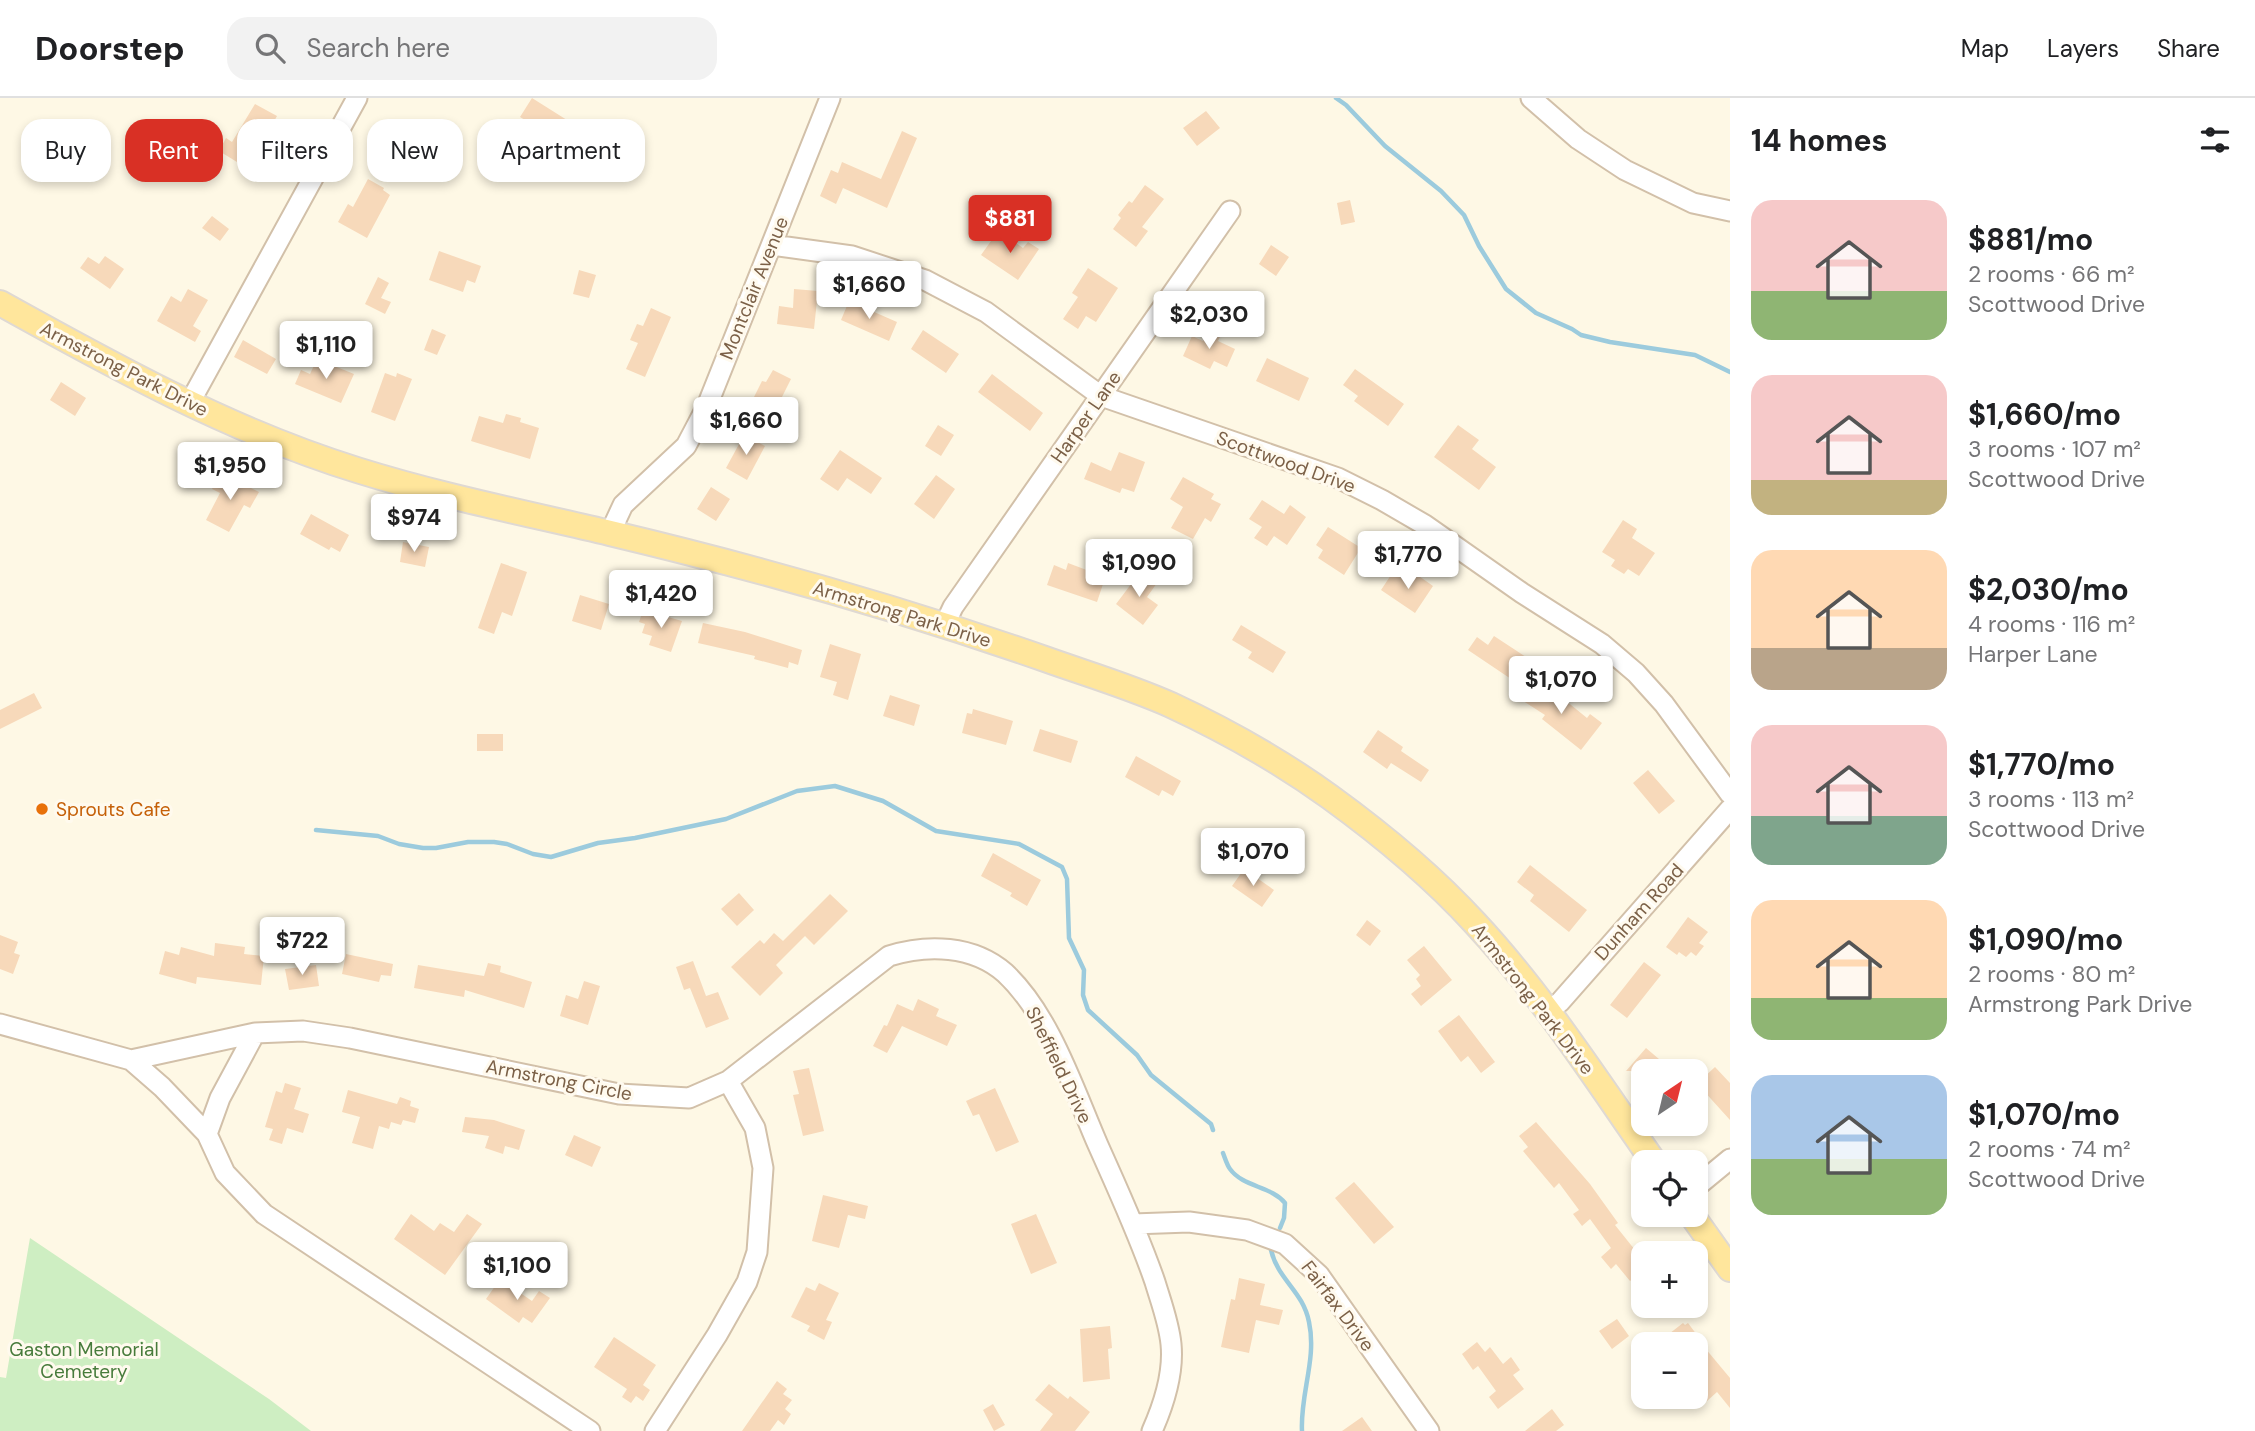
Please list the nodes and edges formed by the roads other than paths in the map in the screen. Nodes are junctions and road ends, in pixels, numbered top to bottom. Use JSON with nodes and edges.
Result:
{"nodes":[{"id":1,"x":358,"y":98,"type":"edge"},
{"id":2,"x":831,"y":98,"type":"edge"},
{"id":3,"x":1531,"y":98,"type":"edge"},
{"id":4,"x":1230,"y":211,"type":"dead end"},
{"id":5,"x":1730,"y":211,"type":"edge"},
{"id":6,"x":772,"y":244,"type":"junction"},
{"id":7,"x":0,"y":303,"type":"edge"},
{"id":8,"x":1101,"y":396,"type":"junction"},
{"id":9,"x":189,"y":404,"type":"junction"},
{"id":10,"x":610,"y":533,"type":"junction"},
{"id":11,"x":945,"y":624,"type":"junction"},
{"id":12,"x":1730,"y":794,"type":"edge"},
{"id":13,"x":1730,"y":809,"type":"edge"},
{"id":14,"x":1547,"y":1012,"type":"junction"},
{"id":15,"x":0,"y":1024,"type":"edge"},
{"id":16,"x":255,"y":1033,"type":"junction"},
{"id":17,"x":131,"y":1060,"type":"junction"},
{"id":18,"x":728,"y":1081,"type":"junction"},
{"id":19,"x":207,"y":1134,"type":"junction"},
{"id":20,"x":1645,"y":1150,"type":"edge"},
{"id":21,"x":1730,"y":1159,"type":"edge"},
{"id":22,"x":1708,"y":1177,"type":"edge"},
{"id":23,"x":1133,"y":1224,"type":"junction"},
{"id":24,"x":1700,"y":1227,"type":"edge"},
{"id":25,"x":1730,"y":1269,"type":"edge"},
{"id":26,"x":590,"y":1431,"type":"edge"},
{"id":27,"x":654,"y":1431,"type":"edge"},
{"id":28,"x":1152,"y":1431,"type":"edge"},
{"id":29,"x":1429,"y":1431,"type":"edge"}],
"edges":[{"from":1,"to":9,"type":"street"},
{"from":2,"to":6,"type":"street","name":"Montclair Avenue"},
{"from":3,"to":5,"type":"street"},
{"from":4,"to":8,"type":"street","name":"Harper Lane"},
{"from":6,"to":8,"type":"street","name":"Scottwood Drive"},
{"from":6,"to":10,"type":"street","name":"Montclair Avenue"},
{"from":7,"to":9,"type":"main road","name":"Armstrong Park Drive"},
{"from":8,"to":11,"type":"street","name":"Harper Lane"},
{"from":8,"to":12,"type":"street","name":"Scottwood Drive"},
{"from":9,"to":10,"type":"main road","name":"Armstrong Park Drive"},
{"from":10,"to":11,"type":"main road","name":"Armstrong Park Drive"},
{"from":11,"to":14,"type":"main road","name":"Armstrong Park Drive"},
{"from":13,"to":14,"type":"street","name":"Dunham Road"},
{"from":14,"to":20,"type":"main road","name":"Armstrong Park Drive"},
{"from":15,"to":17,"type":"street","name":"Armstrong Circle"},
{"from":16,"to":17,"type":"street","name":"Armstrong Circle"},
{"from":16,"to":18,"type":"street","name":"Armstrong Circle"},
{"from":16,"to":19,"type":"street"},
{"from":17,"to":19,"type":"street","name":"Armstrong Circle"},
{"from":18,"to":23,"type":"street","name":"Sheffield Drive"},
{"from":18,"to":27,"type":"street"},
{"from":19,"to":26,"type":"street","name":"Armstrong Circle"},
{"from":21,"to":22,"type":"street"},
{"from":23,"to":28,"type":"street","name":"Sheffield Drive"},
{"from":23,"to":29,"type":"street","name":"Fairfax Drive"},
{"from":24,"to":25,"type":"main road"}]}
